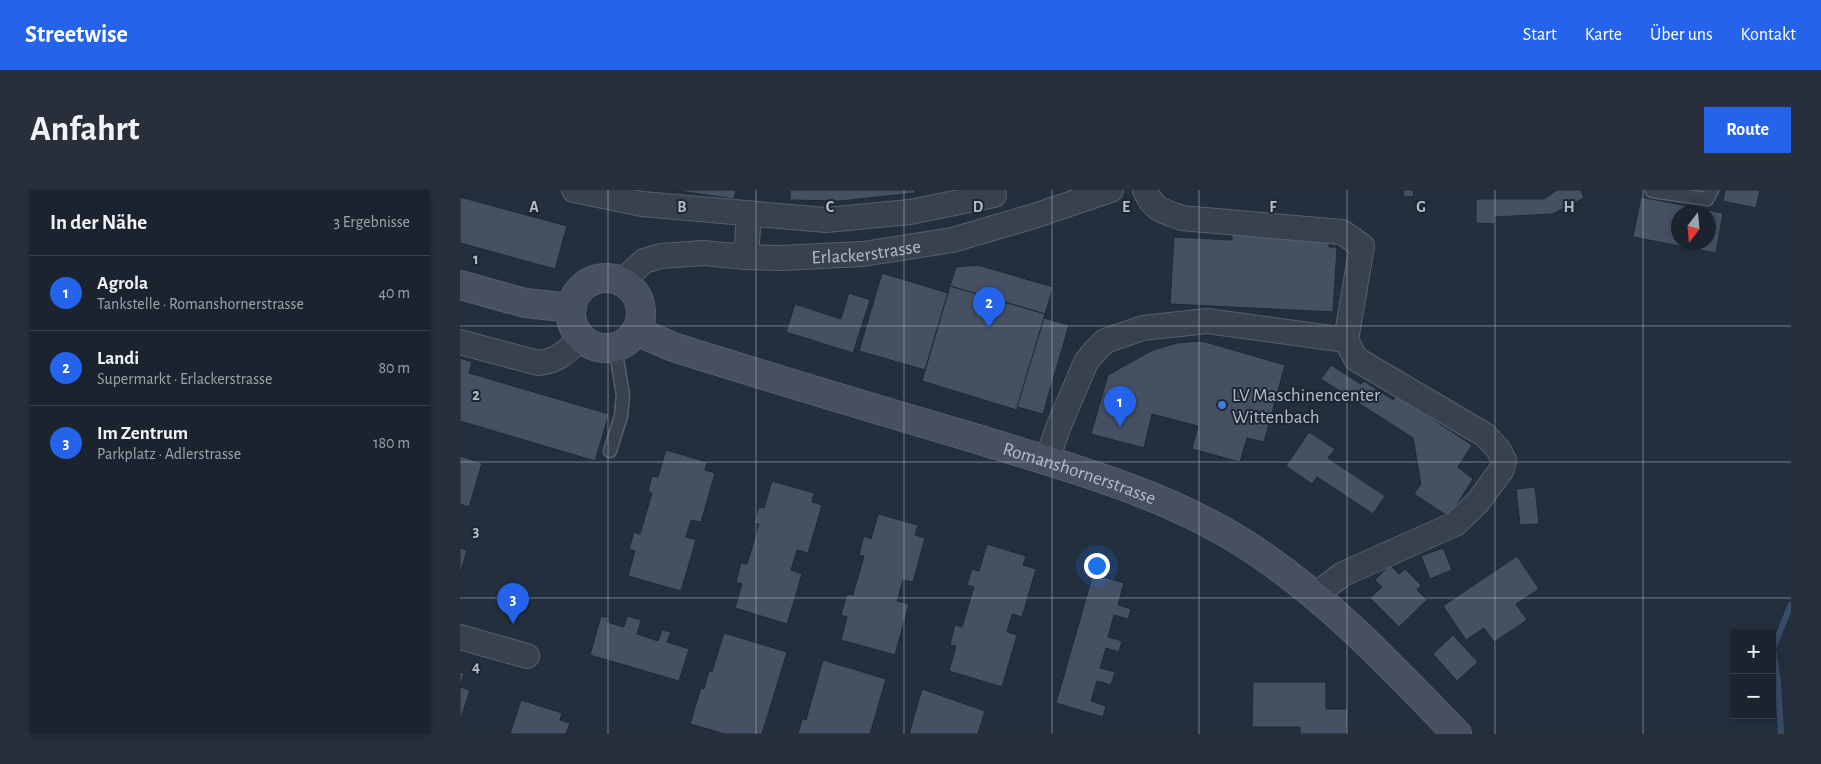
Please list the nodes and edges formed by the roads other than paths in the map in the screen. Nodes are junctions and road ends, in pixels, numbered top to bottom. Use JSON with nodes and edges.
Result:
{"nodes":[{"id":1,"x":574,"y":190,"type":"edge"},
{"id":2,"x":1111,"y":190,"type":"edge"},
{"id":3,"x":1145,"y":190,"type":"edge"},
{"id":4,"x":1712,"y":190,"type":"edge"},
{"id":5,"x":1652,"y":191,"type":"dead end"},
{"id":6,"x":994,"y":195,"type":"dead end"},
{"id":7,"x":749,"y":214,"type":"junction"},
{"id":8,"x":746,"y":257,"type":"junction"},
{"id":9,"x":623,"y":283,"type":"junction"},
{"id":10,"x":460,"y":285,"type":"edge"},
{"id":11,"x":572,"y":308,"type":"junction"},
{"id":12,"x":636,"y":331,"type":"junction"},
{"id":13,"x":581,"y":338,"type":"junction"},
{"id":14,"x":1346,"y":340,"type":"junction"},
{"id":15,"x":460,"y":342,"type":"edge"},
{"id":16,"x":615,"y":347,"type":"junction"},
{"id":17,"x":610,"y":451,"type":"dead end"},
{"id":18,"x":1047,"y":460,"type":"junction"},
{"id":19,"x":1318,"y":597,"type":"junction"},
{"id":20,"x":460,"y":637,"type":"edge"},
{"id":21,"x":527,"y":656,"type":"dead end"},
{"id":22,"x":1457,"y":734,"type":"edge"}],
"edges":[{"from":1,"to":7,"type":"street"},
{"from":2,"to":8,"type":"street","name":"Erlackerstrasse"},
{"from":3,"to":14,"type":"street"},
{"from":4,"to":5,"type":"lane"},
{"from":6,"to":7,"type":"street"},
{"from":7,"to":8,"type":"street"},
{"from":8,"to":9,"type":"street","name":"Erlackerstrasse"},
{"from":9,"to":11,"type":"main road"},
{"from":9,"to":12,"type":"main road"},
{"from":10,"to":11,"type":"main road"},
{"from":11,"to":13,"type":"main road"},
{"from":12,"to":16,"type":"main road"},
{"from":12,"to":18,"type":"main road","name":"Romanshornerstrasse"},
{"from":13,"to":15,"type":"street"},
{"from":13,"to":16,"type":"main road"},
{"from":14,"to":18,"type":"street"},
{"from":14,"to":19,"type":"street"},
{"from":16,"to":17,"type":"lane"},
{"from":18,"to":19,"type":"main road","name":"Romanshornerstrasse"},
{"from":19,"to":22,"type":"main road","name":"Romanshornerstrasse"},
{"from":20,"to":21,"type":"street"}]}
